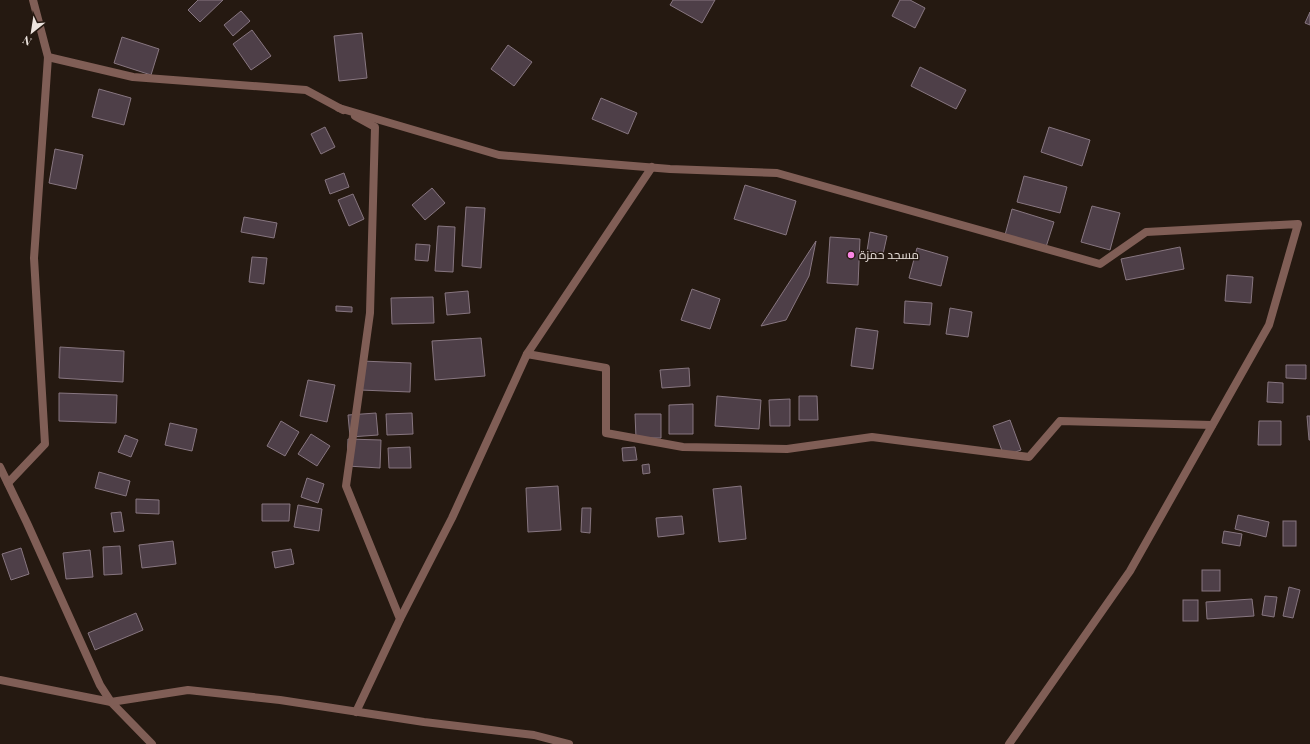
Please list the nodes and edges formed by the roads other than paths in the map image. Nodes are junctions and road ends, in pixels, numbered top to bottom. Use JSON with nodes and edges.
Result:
{"nodes":[{"id":1,"x":33,"y":0,"type":"edge"},
{"id":2,"x":48,"y":57,"type":"junction"},
{"id":3,"x":339,"y":108,"type":"junction"},
{"id":4,"x":652,"y":167,"type":"junction"},
{"id":5,"x":527,"y":354,"type":"junction"},
{"id":6,"x":1212,"y":425,"type":"junction"},
{"id":7,"x":0,"y":467,"type":"edge"},
{"id":8,"x":8,"y":483,"type":"junction"},
{"id":9,"x":400,"y":619,"type":"junction"},
{"id":10,"x":0,"y":680,"type":"edge"},
{"id":11,"x":111,"y":702,"type":"junction"},
{"id":12,"x":356,"y":712,"type":"junction"},
{"id":13,"x":152,"y":744,"type":"edge"},
{"id":14,"x":569,"y":744,"type":"edge"},
{"id":15,"x":1009,"y":744,"type":"edge"}],
"edges":[{"from":1,"to":2,"type":"street"},
{"from":2,"to":3,"type":"street"},
{"from":2,"to":8,"type":"street"},
{"from":3,"to":4,"type":"street"},
{"from":3,"to":9,"type":"street"},
{"from":4,"to":5,"type":"street"},
{"from":4,"to":6,"type":"street"},
{"from":5,"to":6,"type":"street"},
{"from":5,"to":9,"type":"street"},
{"from":6,"to":15,"type":"street"},
{"from":7,"to":8,"type":"street"},
{"from":8,"to":11,"type":"street"},
{"from":9,"to":12,"type":"street"},
{"from":10,"to":11,"type":"street"},
{"from":11,"to":12,"type":"street"},
{"from":11,"to":13,"type":"street"},
{"from":12,"to":14,"type":"street"}]}
